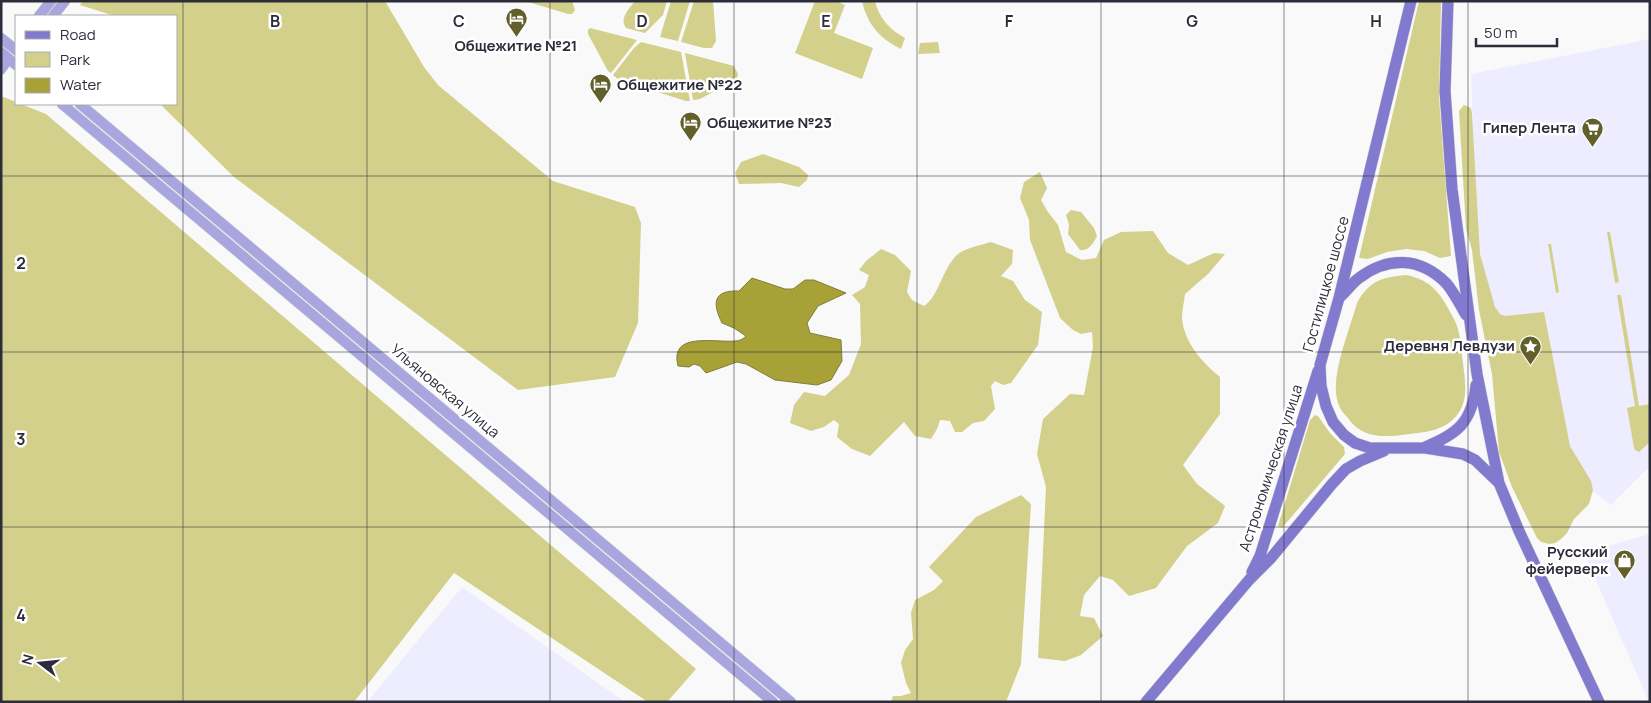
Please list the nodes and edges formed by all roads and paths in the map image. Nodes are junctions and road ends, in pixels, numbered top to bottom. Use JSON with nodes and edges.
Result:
{"nodes":[{"id":1,"x":51,"y":1,"type":"edge"},
{"id":2,"x":65,"y":1,"type":"edge"},
{"id":3,"x":1411,"y":1,"type":"edge"},
{"id":4,"x":1448,"y":1,"type":"edge"},
{"id":5,"x":40,"y":15,"type":"edge"},
{"id":6,"x":54,"y":15,"type":"edge"},
{"id":7,"x":1,"y":38,"type":"edge"},
{"id":8,"x":13,"y":53,"type":"edge"},
{"id":9,"x":1,"y":70,"type":"edge"},
{"id":10,"x":63,"y":105,"type":"edge"},
{"id":11,"x":81,"y":105,"type":"edge"},
{"id":12,"x":1339,"y":298,"type":"junction"},
{"id":13,"x":1470,"y":321,"type":"junction"},
{"id":14,"x":1320,"y":365,"type":"junction"},
{"id":15,"x":1478,"y":374,"type":"junction"},
{"id":16,"x":1425,"y":448,"type":"junction"},
{"id":17,"x":1388,"y":449,"type":"junction"},
{"id":18,"x":1498,"y":483,"type":"junction"},
{"id":19,"x":1249,"y":580,"type":"junction"},
{"id":20,"x":773,"y":702,"type":"edge"},
{"id":21,"x":791,"y":702,"type":"edge"},
{"id":22,"x":1146,"y":702,"type":"edge"},
{"id":23,"x":1599,"y":702,"type":"edge"}],
"edges":[{"from":1,"to":5,"type":"street"},
{"from":2,"to":6,"type":"street"},
{"from":3,"to":12,"type":"main road","name":"Гостилицкое шоссе"},
{"from":4,"to":13,"type":"main road","name":"Гостилицкое шоссе"},
{"from":7,"to":8,"type":"street"},
{"from":8,"to":9,"type":"street"},
{"from":10,"to":20,"type":"street","name":"Ульяновская улица"},
{"from":11,"to":21,"type":"street","name":"Ульяновская улица"},
{"from":12,"to":13,"type":"main road"},
{"from":12,"to":14,"type":"main road","name":"Гостилицкое шоссе"},
{"from":13,"to":15,"type":"main road","name":"Гостилицкое шоссе"},
{"from":14,"to":17,"type":"main road","name":"Гостилицкое шоссе"},
{"from":14,"to":19,"type":"main road","name":"Астрономическая улица"},
{"from":15,"to":16,"type":"main road"},
{"from":15,"to":18,"type":"main road","name":"Гостилицкое шоссе"},
{"from":16,"to":17,"type":"main road","name":"Гостилицкое шоссе"},
{"from":16,"to":18,"type":"main road","name":"Гостилицкое шоссе"},
{"from":17,"to":19,"type":"main road","name":"Астрономическая улица"},
{"from":18,"to":23,"type":"main road","name":"Гостилицкое шоссе"},
{"from":19,"to":22,"type":"main road","name":"Астрономическая улица"}]}
